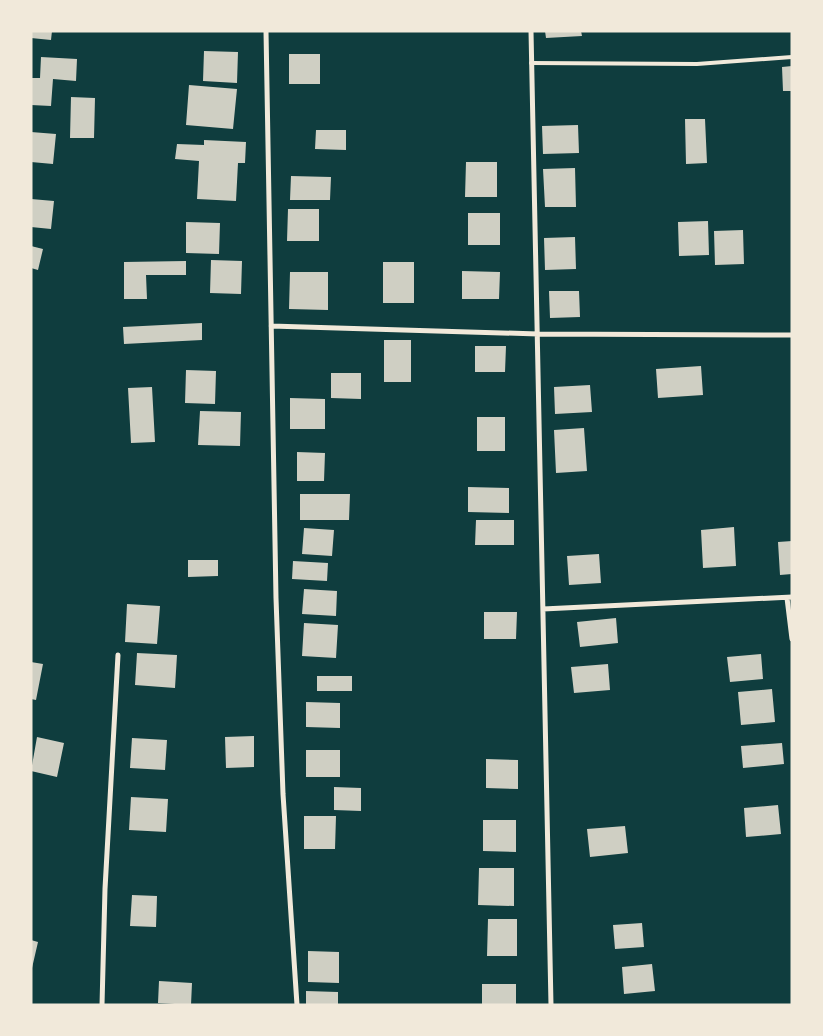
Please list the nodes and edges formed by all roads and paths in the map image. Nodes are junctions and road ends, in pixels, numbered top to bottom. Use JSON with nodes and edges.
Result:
{"nodes":[{"id":1,"x":266,"y":31,"type":"edge"},
{"id":2,"x":531,"y":31,"type":"edge"},
{"id":3,"x":792,"y":57,"type":"edge"},
{"id":4,"x":531,"y":63,"type":"junction"},
{"id":5,"x":271,"y":326,"type":"junction"},
{"id":6,"x":538,"y":334,"type":"junction"},
{"id":7,"x":792,"y":334,"type":"edge"},
{"id":8,"x":789,"y":598,"type":"edge"},
{"id":9,"x":543,"y":608,"type":"junction"},
{"id":10,"x":792,"y":639,"type":"edge"},
{"id":11,"x":118,"y":655,"type":"dead end"},
{"id":12,"x":102,"y":1005,"type":"edge"},
{"id":13,"x":297,"y":1005,"type":"edge"},
{"id":14,"x":551,"y":1005,"type":"edge"}],
"edges":[{"from":1,"to":5,"type":"street"},
{"from":2,"to":4,"type":"street"},
{"from":3,"to":4,"type":"lane"},
{"from":4,"to":6,"type":"street"},
{"from":5,"to":6,"type":"street"},
{"from":5,"to":13,"type":"street"},
{"from":6,"to":7,"type":"street"},
{"from":6,"to":9,"type":"street"},
{"from":8,"to":9,"type":"street"},
{"from":8,"to":10,"type":"street"},
{"from":9,"to":14,"type":"street"},
{"from":11,"to":12,"type":"street"}]}
